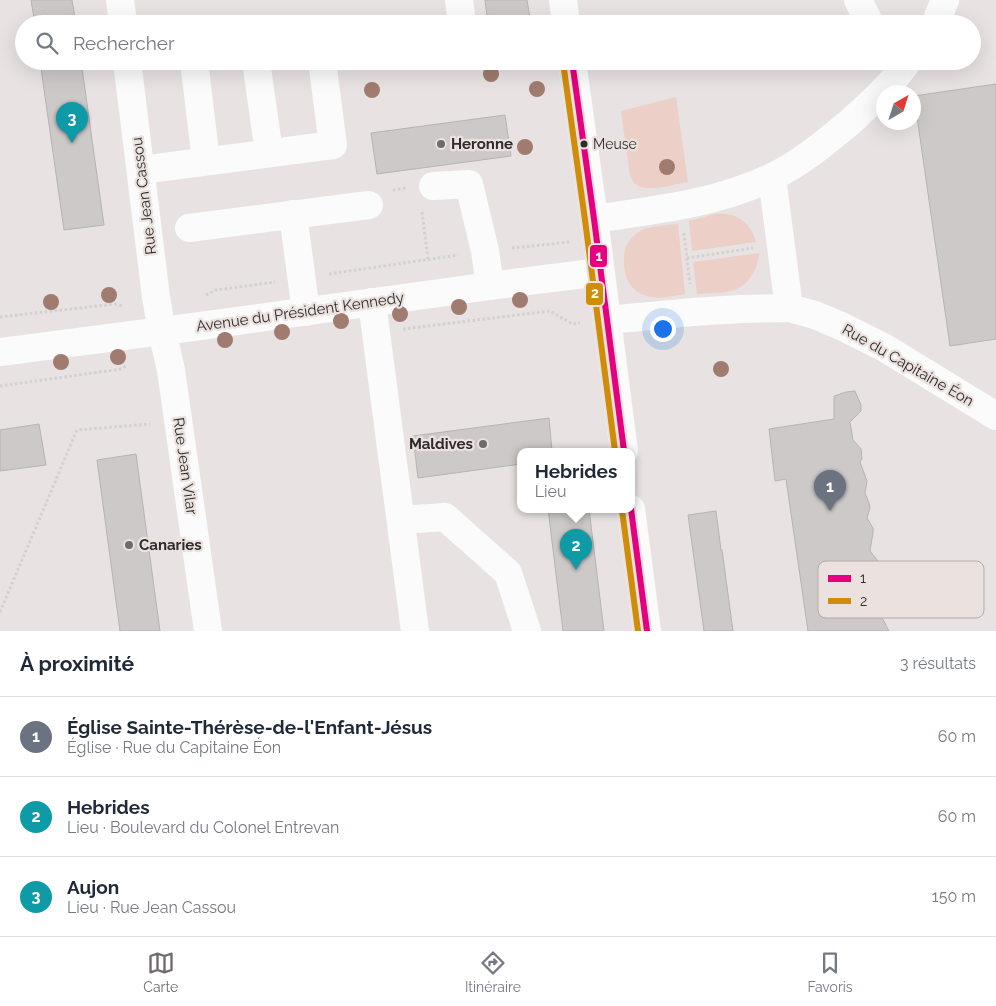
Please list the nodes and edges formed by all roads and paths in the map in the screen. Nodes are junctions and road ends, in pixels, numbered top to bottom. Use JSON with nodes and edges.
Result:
{"nodes":[{"id":1,"x":120,"y":0,"type":"edge"},
{"id":2,"x":459,"y":0,"type":"edge"},
{"id":3,"x":563,"y":0,"type":"edge"},
{"id":4,"x":858,"y":0,"type":"edge"},
{"id":5,"x":945,"y":0,"type":"edge"},
{"id":6,"x":122,"y":15,"type":"edge"},
{"id":7,"x":461,"y":15,"type":"edge"},
{"id":8,"x":565,"y":15,"type":"edge"},
{"id":9,"x":866,"y":15,"type":"edge"},
{"id":10,"x":939,"y":15,"type":"edge"},
{"id":11,"x":128,"y":70,"type":"edge"},
{"id":12,"x":195,"y":70,"type":"edge"},
{"id":13,"x":257,"y":70,"type":"edge"},
{"id":14,"x":323,"y":70,"type":"edge"},
{"id":15,"x":573,"y":70,"type":"edge"},
{"id":16,"x":896,"y":70,"type":"edge"},
{"id":17,"x":269,"y":153,"type":"junction"},
{"id":18,"x":206,"y":161,"type":"junction"},
{"id":19,"x":140,"y":170,"type":"junction"},
{"id":20,"x":772,"y":177,"type":"junction"},
{"id":21,"x":421,"y":193,"type":"junction"},
{"id":22,"x":369,"y":205,"type":"joint"},
{"id":23,"x":682,"y":205,"type":"junction"},
{"id":24,"x":294,"y":214,"type":"junction"},
{"id":25,"x":594,"y":218,"type":"junction"},
{"id":26,"x":189,"y":228,"type":"dead end"},
{"id":27,"x":781,"y":244,"type":"junction"},
{"id":28,"x":687,"y":258,"type":"junction"},
{"id":29,"x":428,"y":259,"type":"dead end"},
{"id":30,"x":600,"y":272,"type":"junction"},
{"id":31,"x":490,"y":286,"type":"junction"},
{"id":32,"x":372,"y":302,"type":"junction"},
{"id":33,"x":789,"y":308,"type":"junction"},
{"id":34,"x":306,"y":312,"type":"junction"},
{"id":35,"x":693,"y":312,"type":"junction"},
{"id":36,"x":607,"y":320,"type":"junction"},
{"id":37,"x":376,"y":333,"type":"junction"},
{"id":38,"x":164,"y":340,"type":"junction"},
{"id":39,"x":0,"y":352,"type":"edge"},
{"id":40,"x":0,"y":386,"type":"edge"},
{"id":41,"x":996,"y":416,"type":"edge"},
{"id":42,"x":178,"y":421,"type":"junction"},
{"id":43,"x":624,"y":448,"type":"edge"},
{"id":44,"x":632,"y":513,"type":"edge"},
{"id":45,"x":401,"y":520,"type":"junction"},
{"id":46,"x":0,"y":612,"type":"edge"},
{"id":47,"x":208,"y":631,"type":"edge"},
{"id":48,"x":416,"y":631,"type":"edge"},
{"id":49,"x":527,"y":631,"type":"edge"},
{"id":50,"x":647,"y":631,"type":"edge"}],
"edges":[{"from":1,"to":6,"type":"street"},
{"from":2,"to":7,"type":"street"},
{"from":3,"to":8,"type":"street"},
{"from":4,"to":9,"type":"street"},
{"from":5,"to":10,"type":"street"},
{"from":11,"to":19,"type":"street","name":"Rue Jean Cassou"},
{"from":12,"to":18,"type":"street"},
{"from":13,"to":17,"type":"street"},
{"from":14,"to":17,"type":"street"},
{"from":15,"to":25,"type":"street"},
{"from":16,"to":20,"type":"street"},
{"from":17,"to":18,"type":"street"},
{"from":18,"to":19,"type":"street"},
{"from":19,"to":38,"type":"street","name":"Rue Jean Cassou"},
{"from":20,"to":23,"type":"street"},
{"from":20,"to":27,"type":"street"},
{"from":21,"to":22,"type":"path"},
{"from":21,"to":29,"type":"path"},
{"from":21,"to":31,"type":"street"},
{"from":22,"to":24,"type":"street"},
{"from":23,"to":25,"type":"street"},
{"from":23,"to":28,"type":"path"},
{"from":24,"to":26,"type":"street"},
{"from":24,"to":34,"type":"street"},
{"from":25,"to":30,"type":"street"},
{"from":27,"to":28,"type":"path"},
{"from":27,"to":33,"type":"street"},
{"from":28,"to":35,"type":"path"},
{"from":30,"to":31,"type":"street","name":"Avenue du Président Kennedy"},
{"from":30,"to":36,"type":"street"},
{"from":31,"to":32,"type":"street","name":"Avenue du Président Kennedy"},
{"from":32,"to":34,"type":"street","name":"Avenue du Président Kennedy"},
{"from":32,"to":37,"type":"street"},
{"from":33,"to":35,"type":"street","name":"Rue du Capitaine Éon"},
{"from":33,"to":41,"type":"street","name":"Rue du Capitaine Éon"},
{"from":34,"to":38,"type":"street","name":"Avenue du Président Kennedy"},
{"from":35,"to":36,"type":"street","name":"Rue du Capitaine Éon"},
{"from":36,"to":37,"type":"path"},
{"from":36,"to":43,"type":"street"},
{"from":37,"to":45,"type":"street"},
{"from":38,"to":39,"type":"street","name":"Avenue du Président Kennedy"},
{"from":38,"to":40,"type":"path"},
{"from":38,"to":42,"type":"street","name":"Rue Jean Vilar"},
{"from":42,"to":46,"type":"path"},
{"from":42,"to":47,"type":"street","name":"Rue Jean Vilar"},
{"from":44,"to":50,"type":"street"},
{"from":45,"to":48,"type":"street"},
{"from":45,"to":49,"type":"street"}]}
